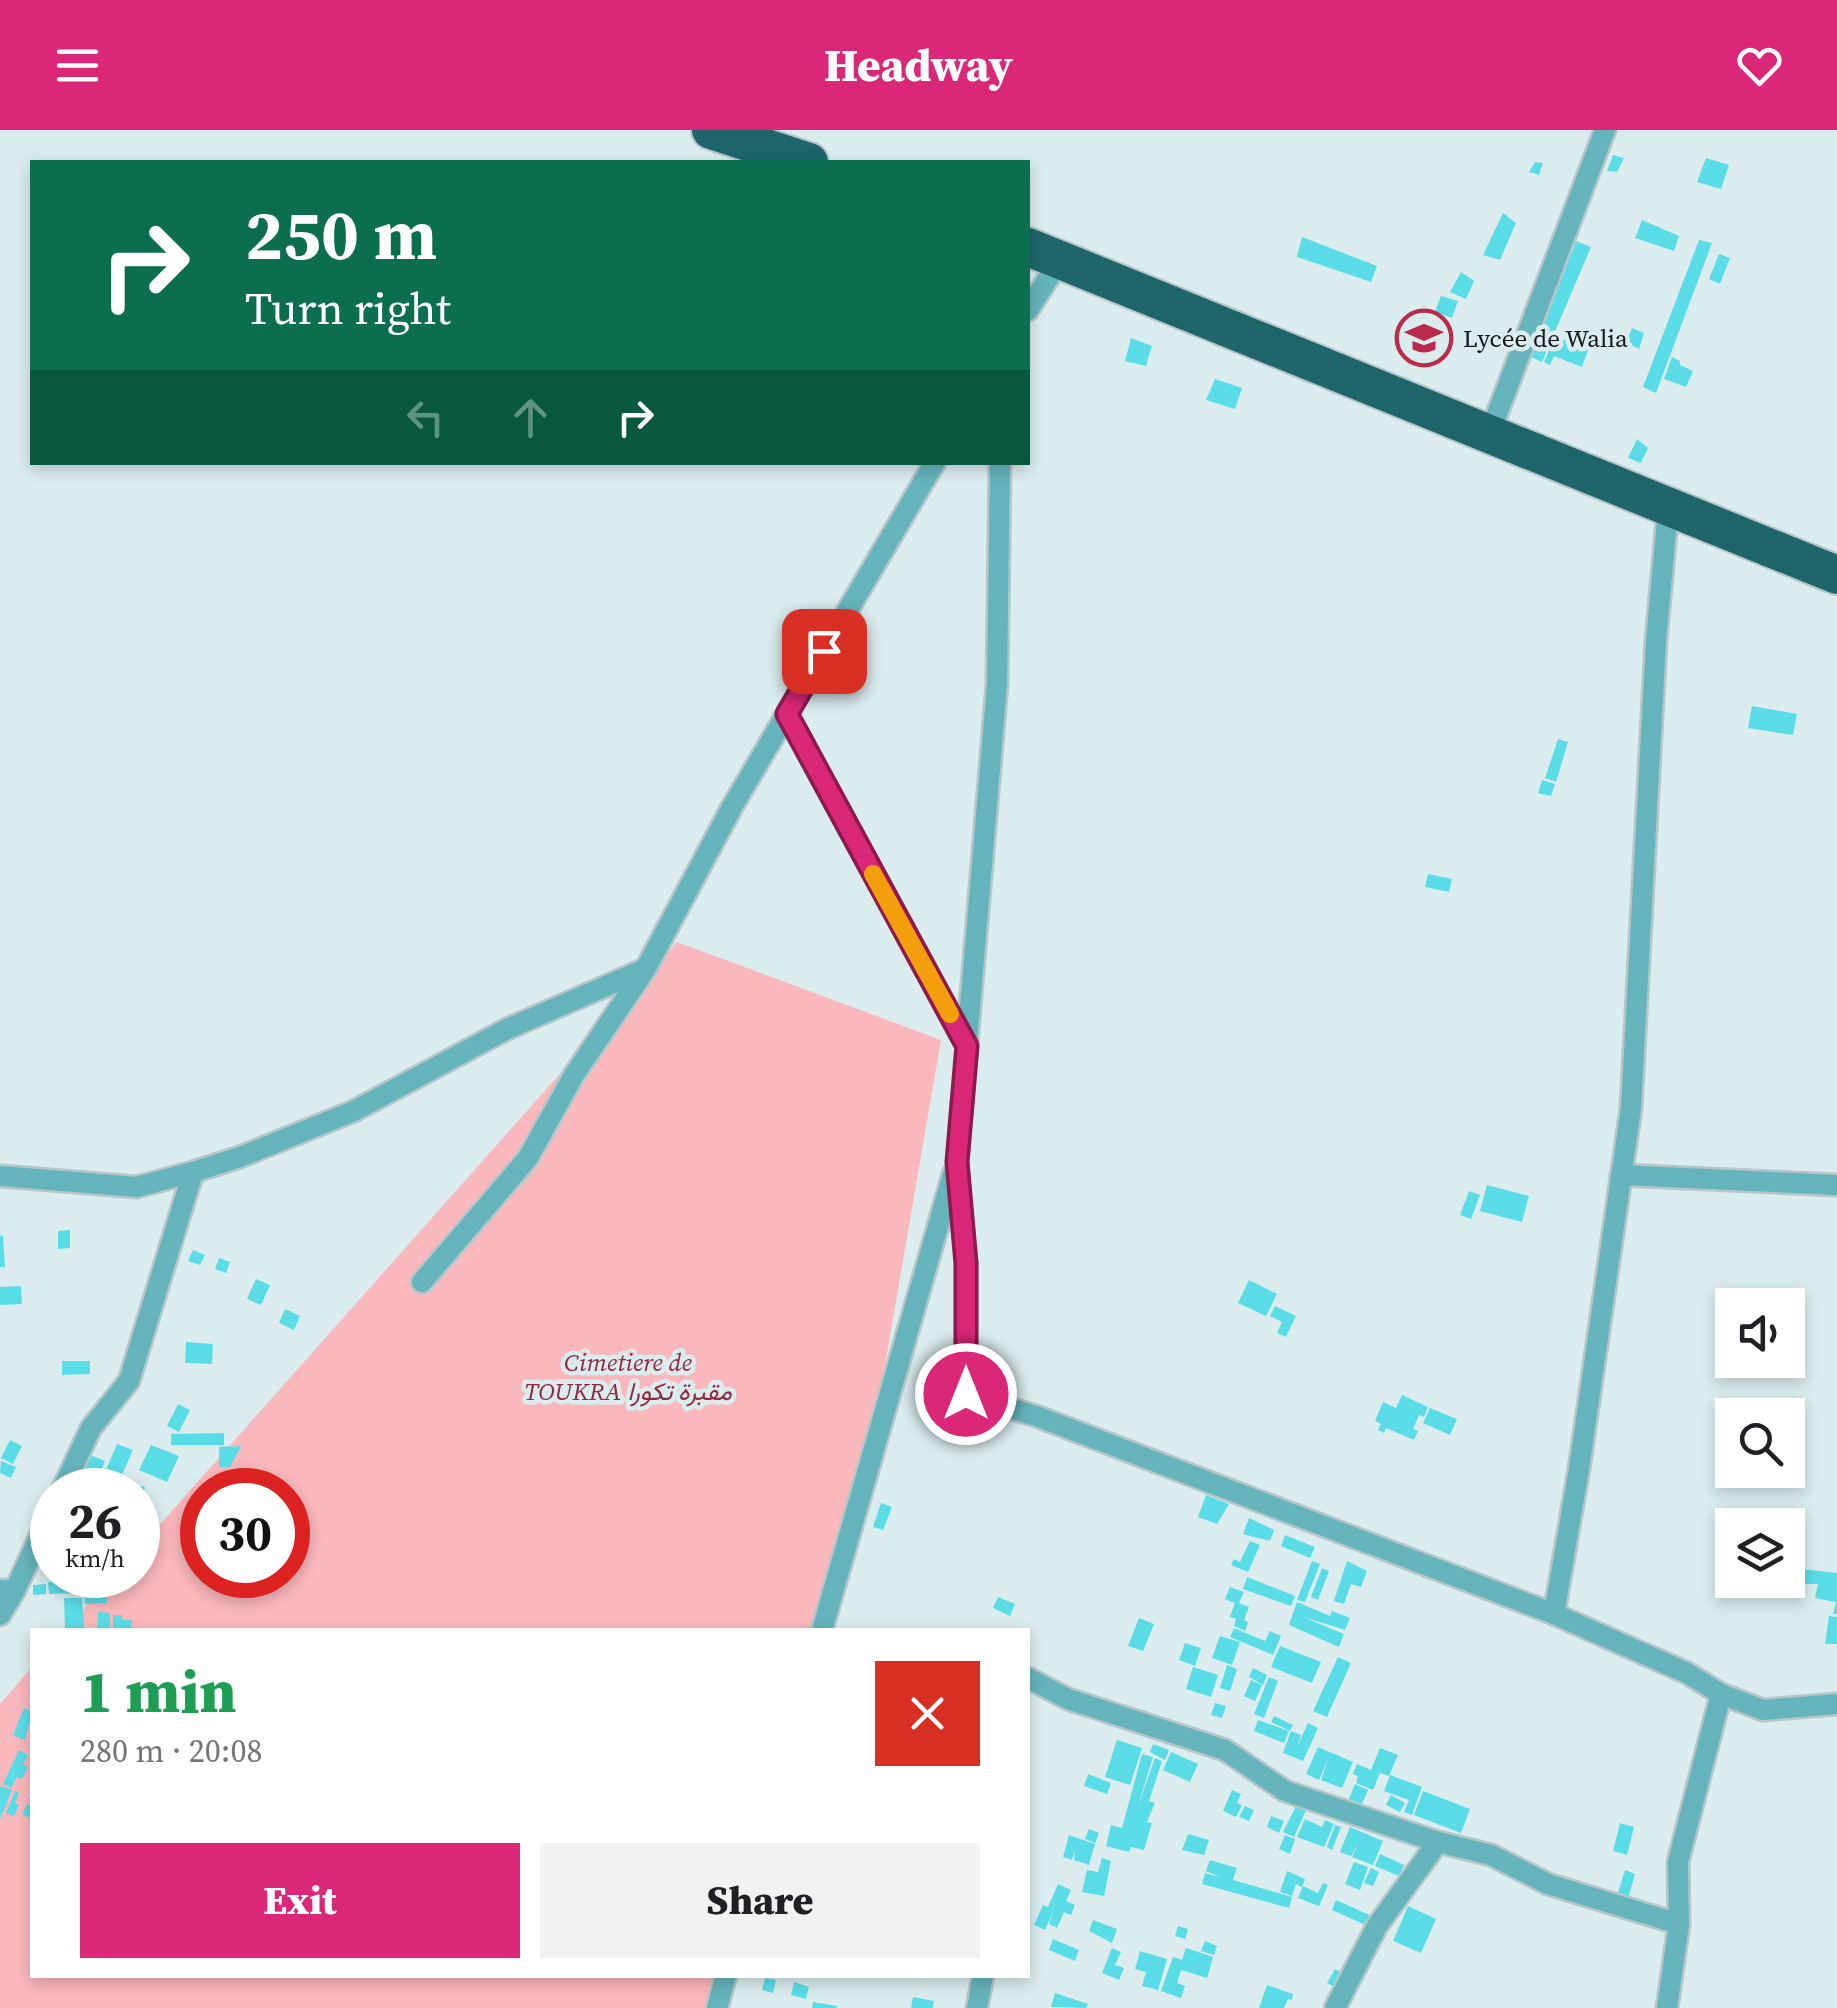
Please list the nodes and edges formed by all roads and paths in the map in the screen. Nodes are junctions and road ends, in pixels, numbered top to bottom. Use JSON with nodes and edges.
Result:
{"nodes":[{"id":1,"x":711,"y":130,"type":"edge"},
{"id":2,"x":1605,"y":130,"type":"edge"},
{"id":3,"x":803,"y":160,"type":"edge"},
{"id":4,"x":1044,"y":254,"type":"edge"},
{"id":5,"x":1030,"y":303,"type":"edge"},
{"id":6,"x":1490,"y":435,"type":"junction"},
{"id":7,"x":933,"y":465,"type":"edge"},
{"id":8,"x":1000,"y":465,"type":"edge"},
{"id":9,"x":1668,"y":509,"type":"junction"},
{"id":10,"x":1837,"y":575,"type":"edge"},
{"id":11,"x":787,"y":714,"type":"junction"},
{"id":12,"x":645,"y":970,"type":"junction"},
{"id":13,"x":967,"y":1046,"type":"junction"},
{"id":14,"x":957,"y":1162,"type":"junction"},
{"id":15,"x":194,"y":1172,"type":"junction"},
{"id":16,"x":1621,"y":1175,"type":"junction"},
{"id":17,"x":0,"y":1176,"type":"edge"},
{"id":18,"x":1837,"y":1185,"type":"edge"},
{"id":19,"x":422,"y":1282,"type":"dead end"},
{"id":20,"x":72,"y":1468,"type":"edge"},
{"id":21,"x":30,"y":1549,"type":"edge"},
{"id":22,"x":7,"y":1590,"type":"edge"},
{"id":23,"x":1554,"y":1614,"type":"junction"},
{"id":24,"x":0,"y":1615,"type":"edge"},
{"id":25,"x":823,"y":1628,"type":"edge"},
{"id":26,"x":1030,"y":1679,"type":"edge"},
{"id":27,"x":1721,"y":1694,"type":"junction"},
{"id":28,"x":1837,"y":1704,"type":"edge"},
{"id":29,"x":1438,"y":1842,"type":"junction"},
{"id":30,"x":1679,"y":1924,"type":"junction"},
{"id":31,"x":725,"y":1978,"type":"edge"},
{"id":32,"x":982,"y":1978,"type":"edge"},
{"id":33,"x":717,"y":2008,"type":"edge"},
{"id":34,"x":977,"y":2008,"type":"edge"},
{"id":35,"x":1335,"y":2008,"type":"edge"},
{"id":36,"x":1667,"y":2008,"type":"edge"}],
"edges":[{"from":1,"to":3,"type":"highway"},
{"from":2,"to":6,"type":"street"},
{"from":4,"to":5,"type":"street"},
{"from":4,"to":6,"type":"highway"},
{"from":6,"to":9,"type":"highway"},
{"from":7,"to":11,"type":"street"},
{"from":8,"to":13,"type":"street"},
{"from":9,"to":10,"type":"highway"},
{"from":9,"to":16,"type":"street"},
{"from":11,"to":12,"type":"street"},
{"from":11,"to":13,"type":"street"},
{"from":12,"to":15,"type":"street"},
{"from":12,"to":19,"type":"street"},
{"from":13,"to":14,"type":"street"},
{"from":14,"to":23,"type":"street"},
{"from":14,"to":25,"type":"street"},
{"from":15,"to":17,"type":"street"},
{"from":15,"to":20,"type":"street"},
{"from":16,"to":18,"type":"street"},
{"from":16,"to":23,"type":"street"},
{"from":21,"to":22,"type":"street"},
{"from":22,"to":24,"type":"street"},
{"from":23,"to":27,"type":"street"},
{"from":26,"to":29,"type":"street"},
{"from":27,"to":28,"type":"street"},
{"from":27,"to":30,"type":"street"},
{"from":29,"to":30,"type":"street"},
{"from":29,"to":35,"type":"street"},
{"from":30,"to":36,"type":"street"},
{"from":31,"to":33,"type":"street"},
{"from":32,"to":34,"type":"street"}]}
